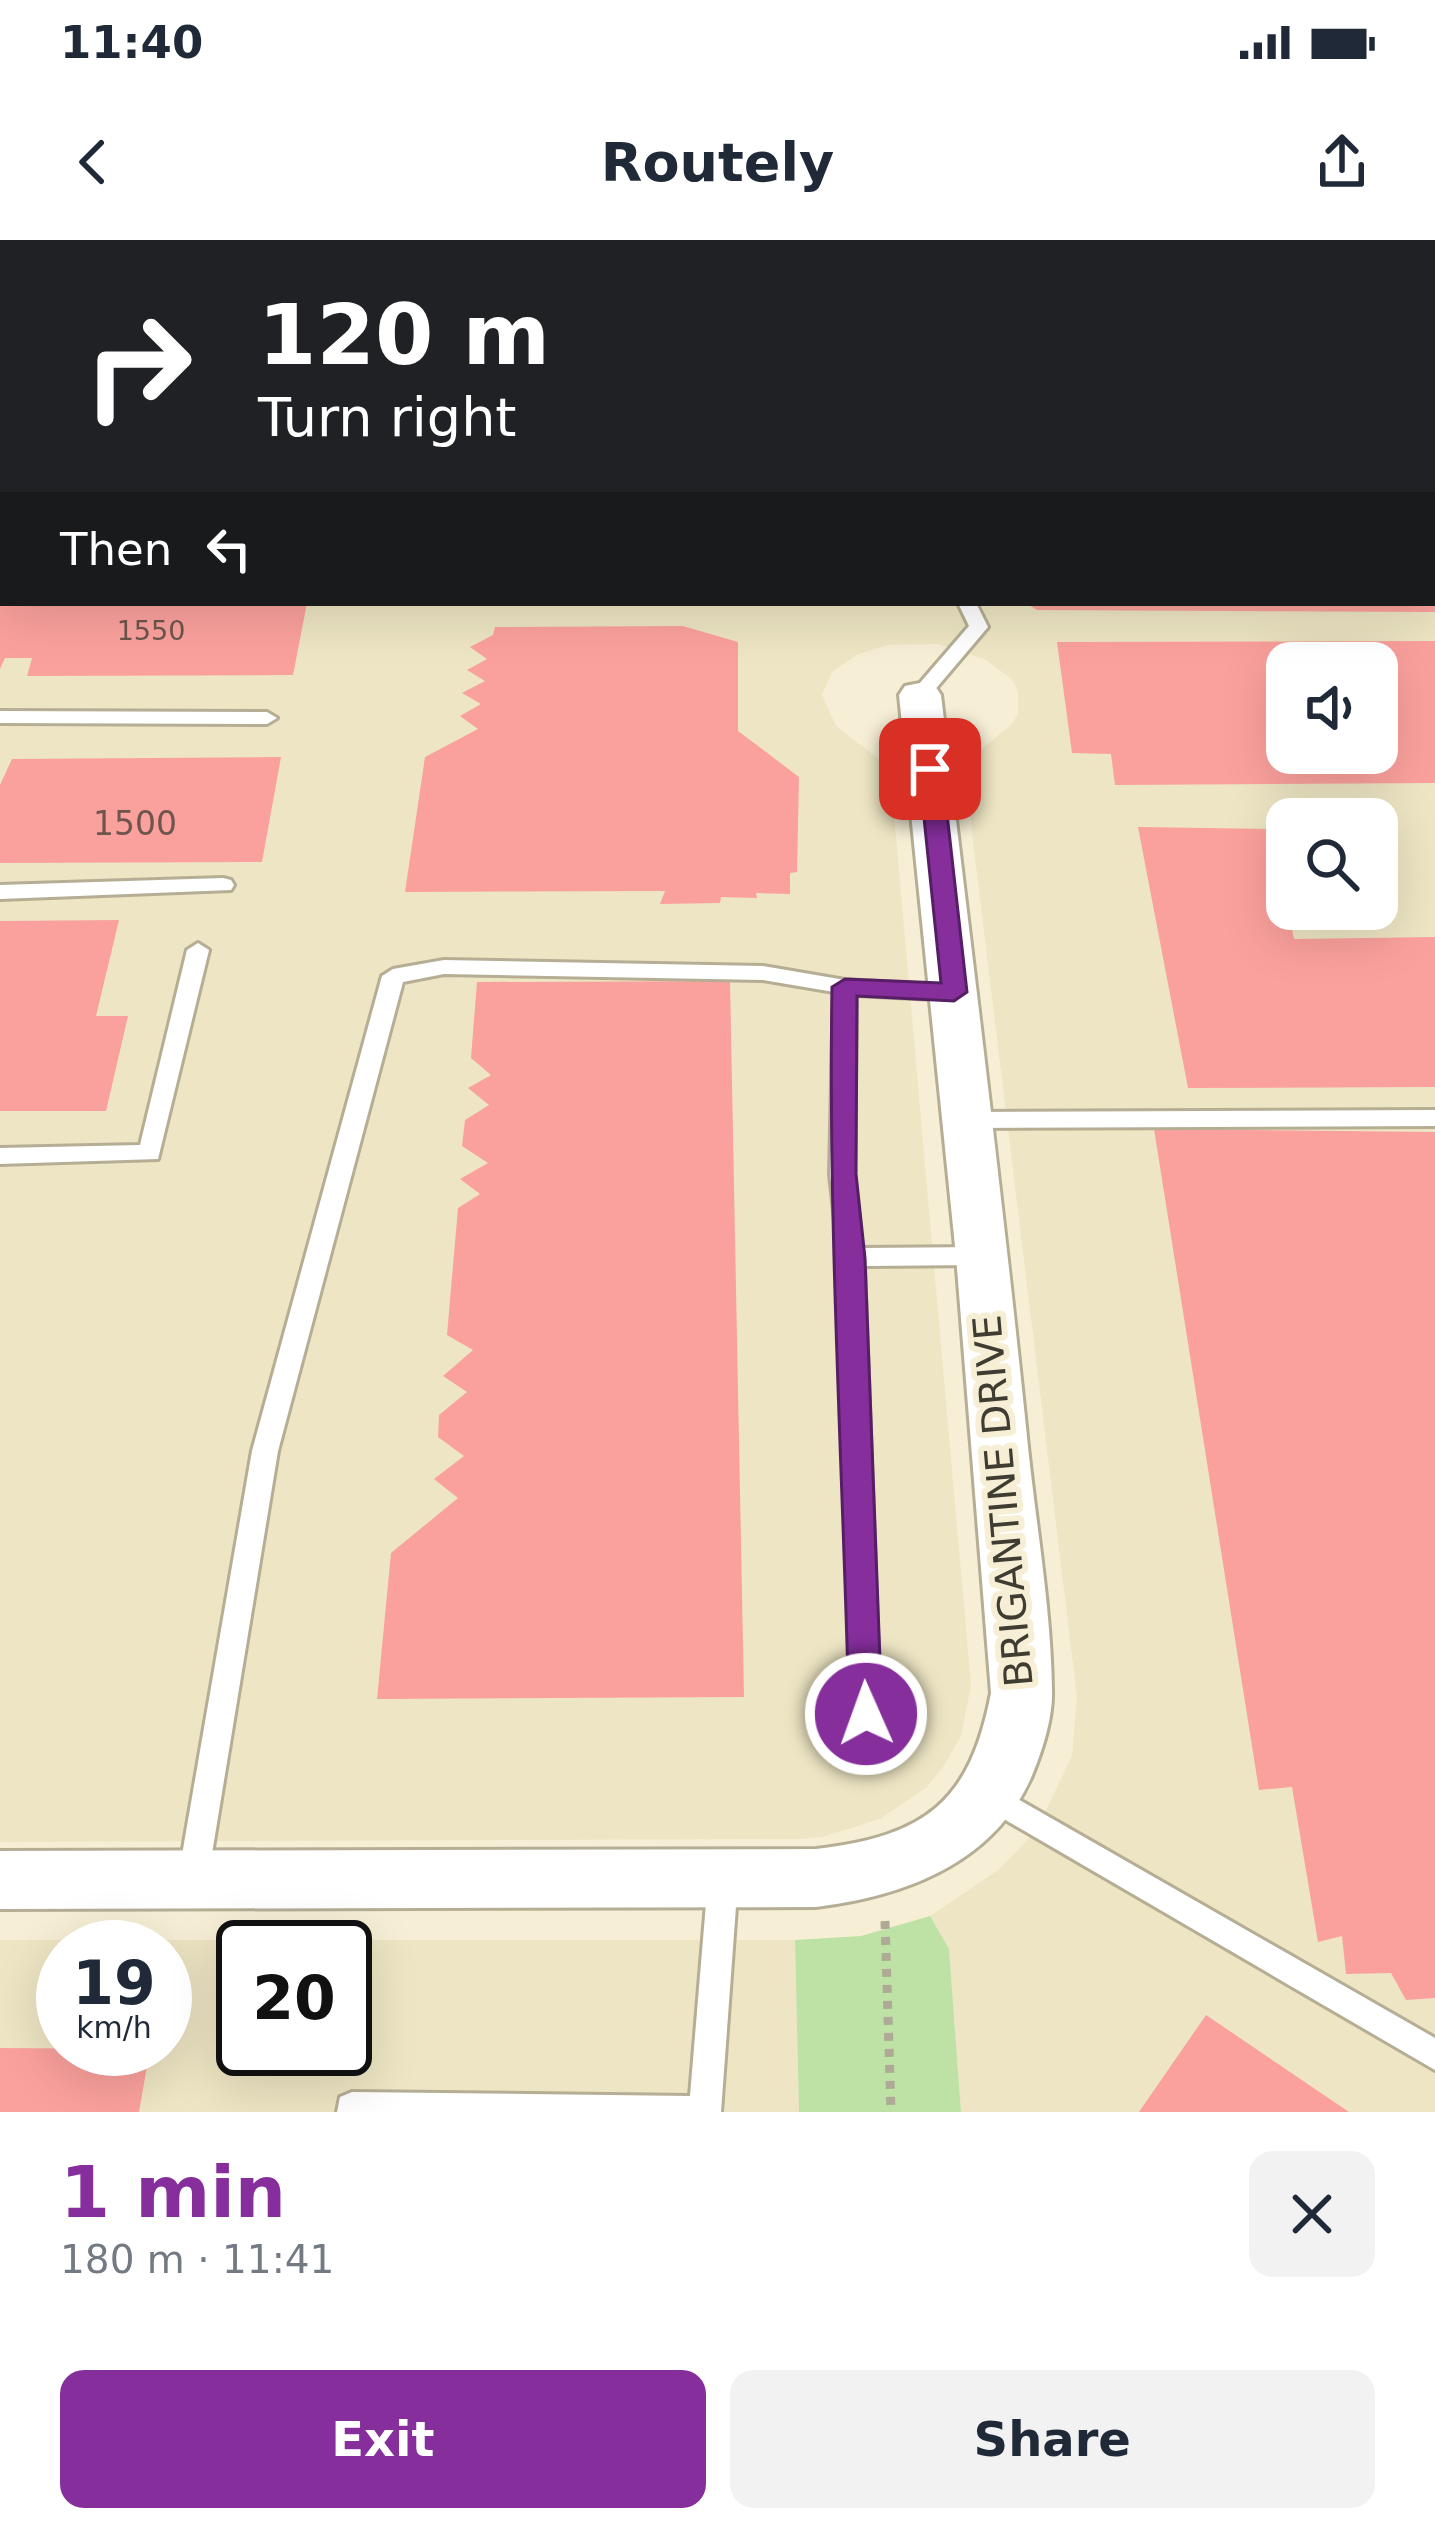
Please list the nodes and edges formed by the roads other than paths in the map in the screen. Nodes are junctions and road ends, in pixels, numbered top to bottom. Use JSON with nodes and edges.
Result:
{"nodes":[{"id":1,"x":969,"y":606,"type":"edge"},
{"id":2,"x":920,"y":695,"type":"joint"},
{"id":3,"x":0,"y":716,"type":"edge"},
{"id":4,"x":267,"y":718,"type":"dead end"},
{"id":5,"x":223,"y":885,"type":"dead end"},
{"id":6,"x":0,"y":892,"type":"edge"},
{"id":7,"x":198,"y":950,"type":"dead end"},
{"id":8,"x":845,"y":987,"type":"junction"},
{"id":9,"x":954,"y":992,"type":"junction"},
{"id":10,"x":1435,"y":1118,"type":"edge"},
{"id":11,"x":968,"y":1120,"type":"junction"},
{"id":12,"x":0,"y":1156,"type":"edge"},
{"id":13,"x":982,"y":1256,"type":"junction"},
{"id":14,"x":851,"y":1258,"type":"junction"},
{"id":15,"x":866,"y":1714,"type":"dead end"},
{"id":16,"x":988,"y":1795,"type":"junction"},
{"id":17,"x":193,"y":1879,"type":"junction"},
{"id":18,"x":723,"y":1879,"type":"junction"},
{"id":19,"x":0,"y":1880,"type":"edge"},
{"id":20,"x":1435,"y":2055,"type":"edge"},
{"id":21,"x":352,"y":2108,"type":"dead end"},
{"id":22,"x":705,"y":2112,"type":"edge"}],
"edges":[{"from":1,"to":2,"type":"lane"},
{"from":2,"to":9,"type":"street","name":"BRIGANTINE DRIVE"},
{"from":3,"to":4,"type":"lane"},
{"from":5,"to":6,"type":"lane"},
{"from":7,"to":12,"type":"lane"},
{"from":8,"to":9,"type":"lane"},
{"from":8,"to":14,"type":"lane"},
{"from":8,"to":17,"type":"lane"},
{"from":9,"to":11,"type":"street","name":"BRIGANTINE DRIVE"},
{"from":10,"to":11,"type":"lane"},
{"from":11,"to":13,"type":"street","name":"BRIGANTINE DRIVE"},
{"from":13,"to":14,"type":"lane"},
{"from":13,"to":16,"type":"street","name":"BRIGANTINE DRIVE"},
{"from":14,"to":15,"type":"lane"},
{"from":16,"to":18,"type":"street","name":"BRIGANTINE DRIVE"},
{"from":16,"to":20,"type":"lane"},
{"from":17,"to":18,"type":"street","name":"BRIGANTINE DRIVE"},
{"from":17,"to":19,"type":"street","name":"BRIGANTINE DRIVE"},
{"from":18,"to":22,"type":"lane"},
{"from":21,"to":22,"type":"lane"}]}
